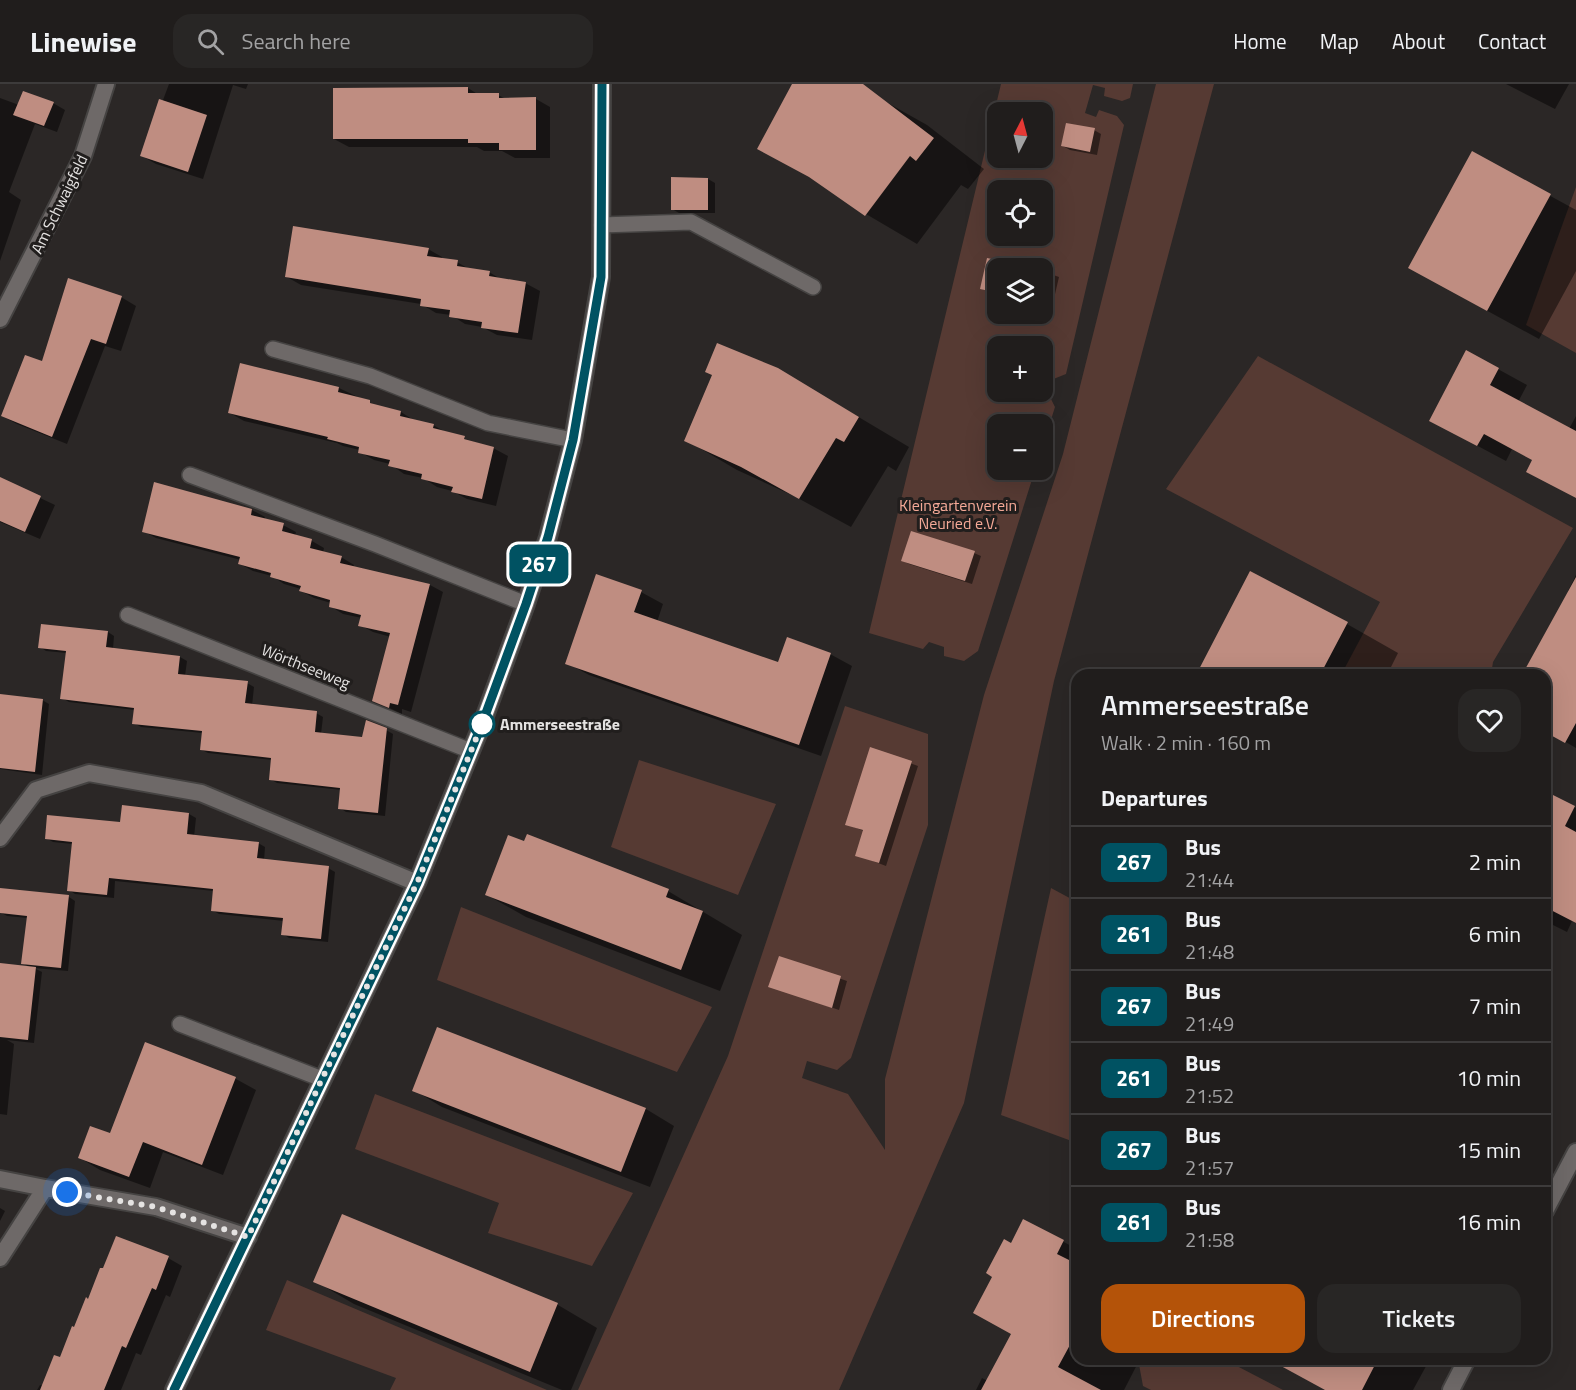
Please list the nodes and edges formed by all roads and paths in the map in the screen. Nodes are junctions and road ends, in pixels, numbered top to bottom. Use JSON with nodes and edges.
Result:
{"nodes":[{"id":1,"x":106,"y":84,"type":"edge"},
{"id":2,"x":602,"y":84,"type":"edge"},
{"id":3,"x":601,"y":225,"type":"junction"},
{"id":4,"x":813,"y":287,"type":"dead end"},
{"id":5,"x":0,"y":319,"type":"edge"},
{"id":6,"x":273,"y":349,"type":"dead end"},
{"id":7,"x":573,"y":440,"type":"junction"},
{"id":8,"x":190,"y":475,"type":"dead end"},
{"id":9,"x":526,"y":604,"type":"junction"},
{"id":10,"x":128,"y":615,"type":"dead end"},
{"id":11,"x":471,"y":751,"type":"junction"},
{"id":12,"x":0,"y":838,"type":"edge"},
{"id":13,"x":417,"y":883,"type":"junction"},
{"id":14,"x":180,"y":1024,"type":"dead end"},
{"id":15,"x":322,"y":1079,"type":"junction"},
{"id":16,"x":1576,"y":1152,"type":"edge"},
{"id":17,"x":0,"y":1179,"type":"edge"},
{"id":18,"x":45,"y":1188,"type":"junction"},
{"id":19,"x":1551,"y":1200,"type":"edge"},
{"id":20,"x":248,"y":1237,"type":"junction"},
{"id":21,"x":0,"y":1258,"type":"edge"},
{"id":22,"x":1464,"y":1365,"type":"edge"},
{"id":23,"x":174,"y":1390,"type":"edge"},
{"id":24,"x":1451,"y":1390,"type":"edge"}],
"edges":[{"from":1,"to":5,"type":"street","name":"Am Schwaigfeld"},
{"from":2,"to":3,"type":"street"},
{"from":3,"to":4,"type":"lane"},
{"from":3,"to":7,"type":"street"},
{"from":6,"to":7,"type":"lane"},
{"from":7,"to":9,"type":"street"},
{"from":8,"to":9,"type":"lane"},
{"from":9,"to":11,"type":"street"},
{"from":10,"to":11,"type":"lane","name":"Wörthseeweg"},
{"from":11,"to":13,"type":"street"},
{"from":12,"to":13,"type":"street"},
{"from":13,"to":15,"type":"street"},
{"from":14,"to":15,"type":"lane"},
{"from":15,"to":20,"type":"street"},
{"from":16,"to":19,"type":"street"},
{"from":17,"to":18,"type":"street"},
{"from":18,"to":20,"type":"street"},
{"from":18,"to":21,"type":"street"},
{"from":20,"to":23,"type":"street"},
{"from":22,"to":24,"type":"street"}]}
